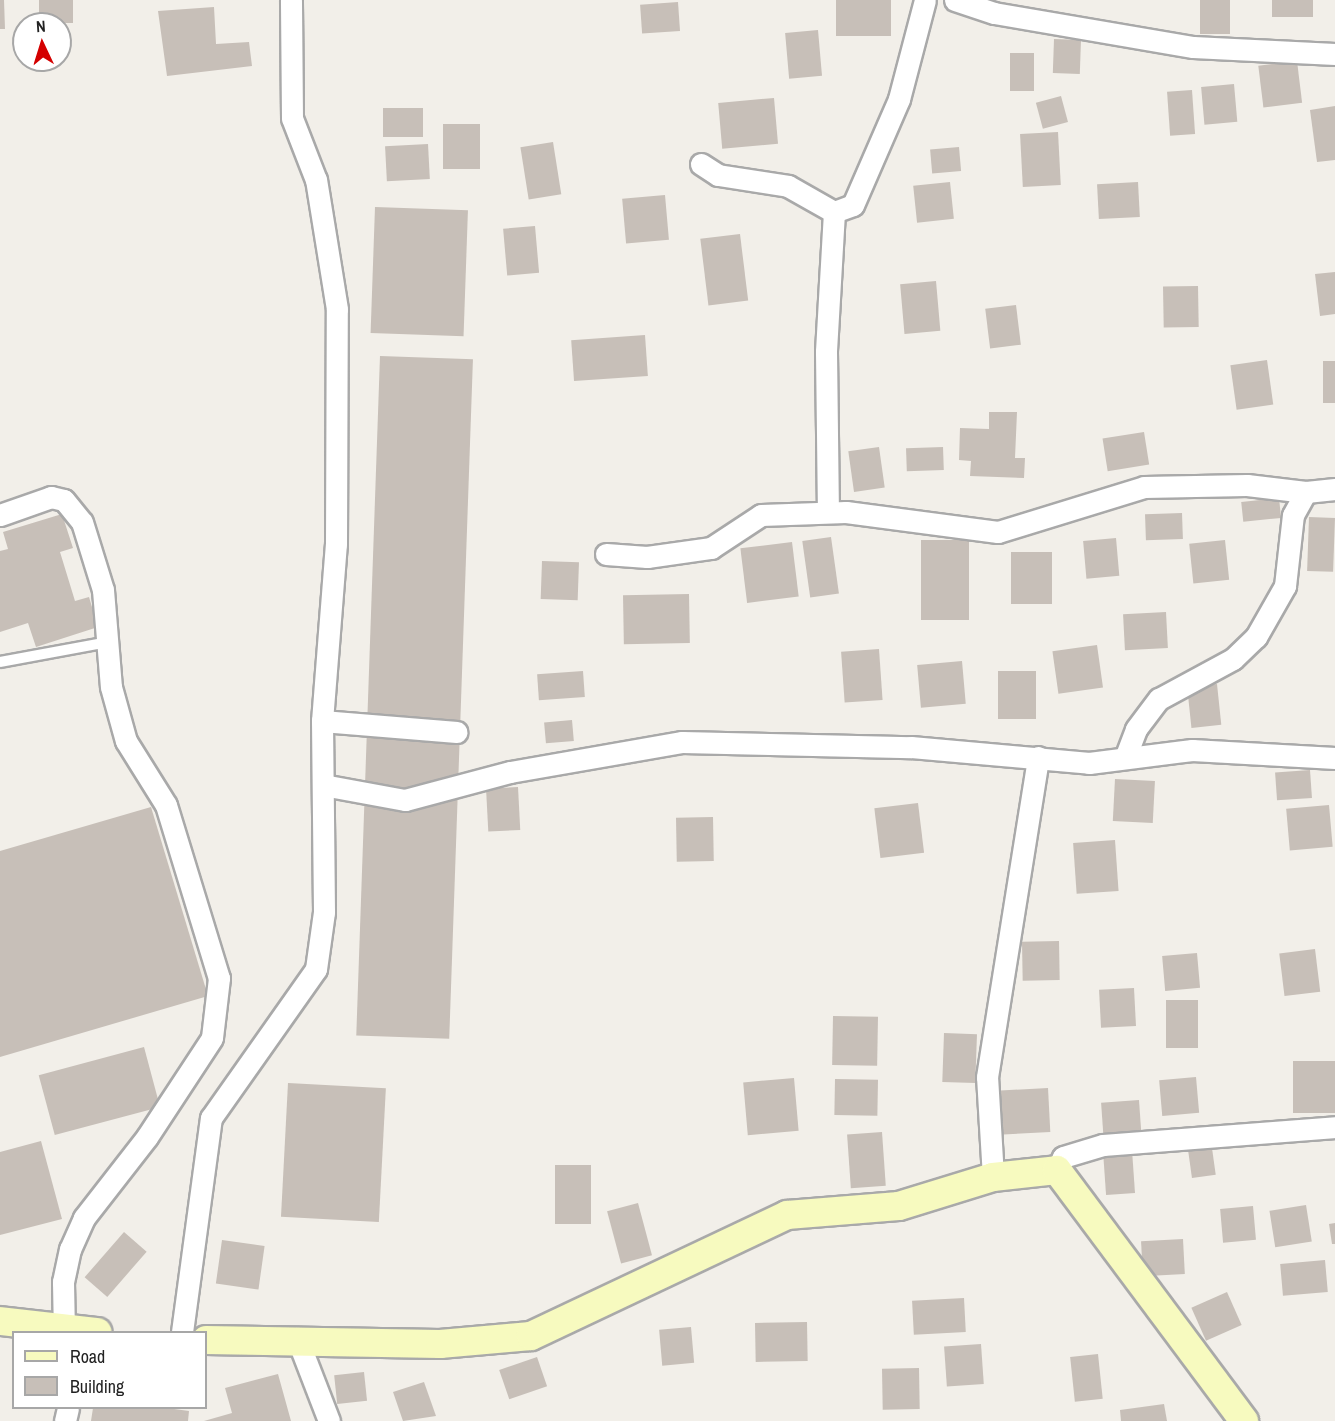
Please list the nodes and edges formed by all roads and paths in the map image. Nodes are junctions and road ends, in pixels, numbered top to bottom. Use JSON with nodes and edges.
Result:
{"nodes":[{"id":1,"x":291,"y":0,"type":"edge"},
{"id":2,"x":925,"y":0,"type":"edge"},
{"id":3,"x":955,"y":0,"type":"edge"},
{"id":4,"x":1335,"y":54,"type":"edge"},
{"id":5,"x":701,"y":164,"type":"dead end"},
{"id":6,"x":834,"y":212,"type":"junction"},
{"id":7,"x":1335,"y":489,"type":"edge"},
{"id":8,"x":1306,"y":492,"type":"junction"},
{"id":9,"x":828,"y":511,"type":"junction"},
{"id":10,"x":0,"y":515,"type":"edge"},
{"id":11,"x":606,"y":554,"type":"dead end"},
{"id":12,"x":108,"y":642,"type":"junction"},
{"id":13,"x":0,"y":662,"type":"edge"},
{"id":14,"x":322,"y":721,"type":"junction"},
{"id":15,"x":457,"y":732,"type":"dead end"},
{"id":16,"x":1038,"y":757,"type":"junction"},
{"id":17,"x":1125,"y":758,"type":"junction"},
{"id":18,"x":1335,"y":758,"type":"edge"},
{"id":19,"x":323,"y":785,"type":"junction"},
{"id":20,"x":1335,"y":1127,"type":"edge"},
{"id":21,"x":1057,"y":1170,"type":"junction"},
{"id":22,"x":993,"y":1177,"type":"junction"},
{"id":23,"x":0,"y":1321,"type":"edge"},
{"id":24,"x":64,"y":1331,"type":"edge"},
{"id":25,"x":182,"y":1331,"type":"edge"},
{"id":26,"x":297,"y":1338,"type":"junction"},
{"id":27,"x":207,"y":1340,"type":"edge"},
{"id":28,"x":329,"y":1421,"type":"edge"},
{"id":29,"x":1244,"y":1421,"type":"edge"}],
"edges":[{"from":1,"to":14,"type":"street"},
{"from":2,"to":6,"type":"street"},
{"from":3,"to":4,"type":"street"},
{"from":5,"to":6,"type":"street"},
{"from":6,"to":9,"type":"street"},
{"from":7,"to":8,"type":"street"},
{"from":8,"to":9,"type":"street"},
{"from":8,"to":17,"type":"street"},
{"from":9,"to":11,"type":"street"},
{"from":10,"to":12,"type":"street"},
{"from":12,"to":13,"type":"lane"},
{"from":12,"to":24,"type":"street"},
{"from":14,"to":15,"type":"street"},
{"from":14,"to":19,"type":"street"},
{"from":16,"to":17,"type":"street"},
{"from":16,"to":19,"type":"street"},
{"from":16,"to":22,"type":"street"},
{"from":17,"to":18,"type":"street"},
{"from":19,"to":25,"type":"street"},
{"from":20,"to":21,"type":"street"},
{"from":21,"to":22,"type":"main road"},
{"from":21,"to":29,"type":"main road"},
{"from":22,"to":26,"type":"main road"},
{"from":23,"to":24,"type":"main road"},
{"from":26,"to":27,"type":"main road"},
{"from":26,"to":28,"type":"street"}]}
